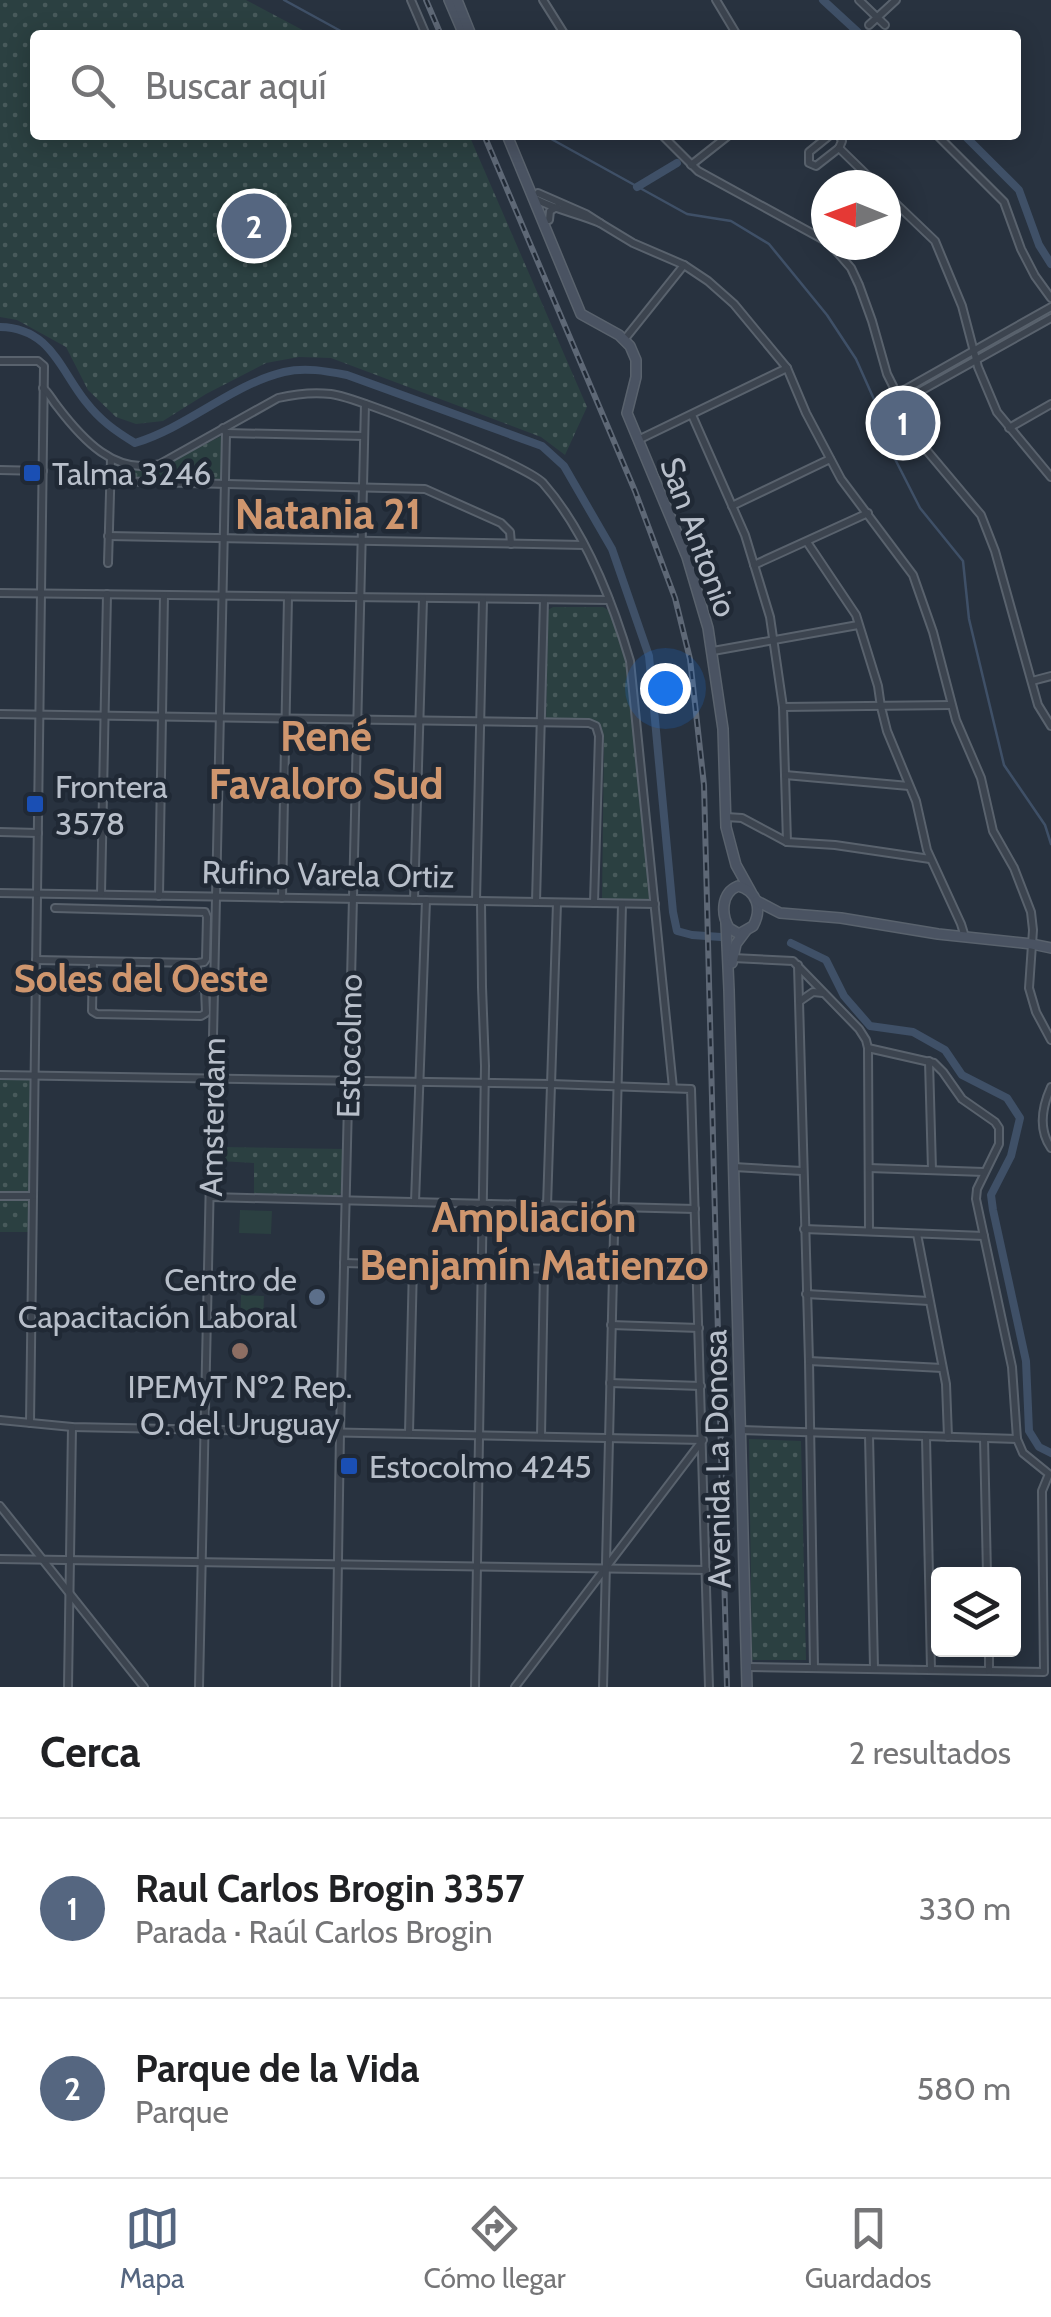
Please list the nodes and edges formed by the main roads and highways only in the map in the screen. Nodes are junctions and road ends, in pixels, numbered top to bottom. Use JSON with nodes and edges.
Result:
{"nodes":[{"id":1,"x":453,"y":0,"type":"edge"},
{"id":2,"x":466,"y":30,"type":"edge"},
{"id":3,"x":513,"y":140,"type":"edge"},
{"id":4,"x":538,"y":197,"type":"junction"},
{"id":5,"x":596,"y":323,"type":"junction"},
{"id":6,"x":731,"y":850,"type":"junction"},
{"id":7,"x":730,"y":890,"type":"junction"},
{"id":8,"x":754,"y":897,"type":"junction"},
{"id":9,"x":794,"y":915,"type":"junction"},
{"id":10,"x":726,"y":922,"type":"junction"},
{"id":11,"x":749,"y":929,"type":"junction"},
{"id":12,"x":1051,"y":946,"type":"edge"},
{"id":13,"x":730,"y":990,"type":"junction"},
{"id":14,"x":747,"y":1687,"type":"edge"}],
"edges":[{"from":1,"to":2,"type":"main road"},
{"from":3,"to":4,"type":"main road"},
{"from":4,"to":5,"type":"main road"},
{"from":4,"to":5,"type":"main road"},
{"from":5,"to":6,"type":"main road","name":"San Antonio"},
{"from":6,"to":7,"type":"main road","name":"San Antonio"},
{"from":6,"to":8,"type":"main road","name":"San Antonio"},
{"from":7,"to":8,"type":"main road"},
{"from":7,"to":10,"type":"main road"},
{"from":8,"to":9,"type":"main road"},
{"from":8,"to":11,"type":"main road"},
{"from":9,"to":11,"type":"main road"},
{"from":9,"to":12,"type":"main road"},
{"from":10,"to":11,"type":"main road"},
{"from":10,"to":13,"type":"main road","name":"Avenida La Donosa"},
{"from":11,"to":13,"type":"main road","name":"Avenida La Donosa"},
{"from":13,"to":14,"type":"main road","name":"Avenida La Donosa"}]}
